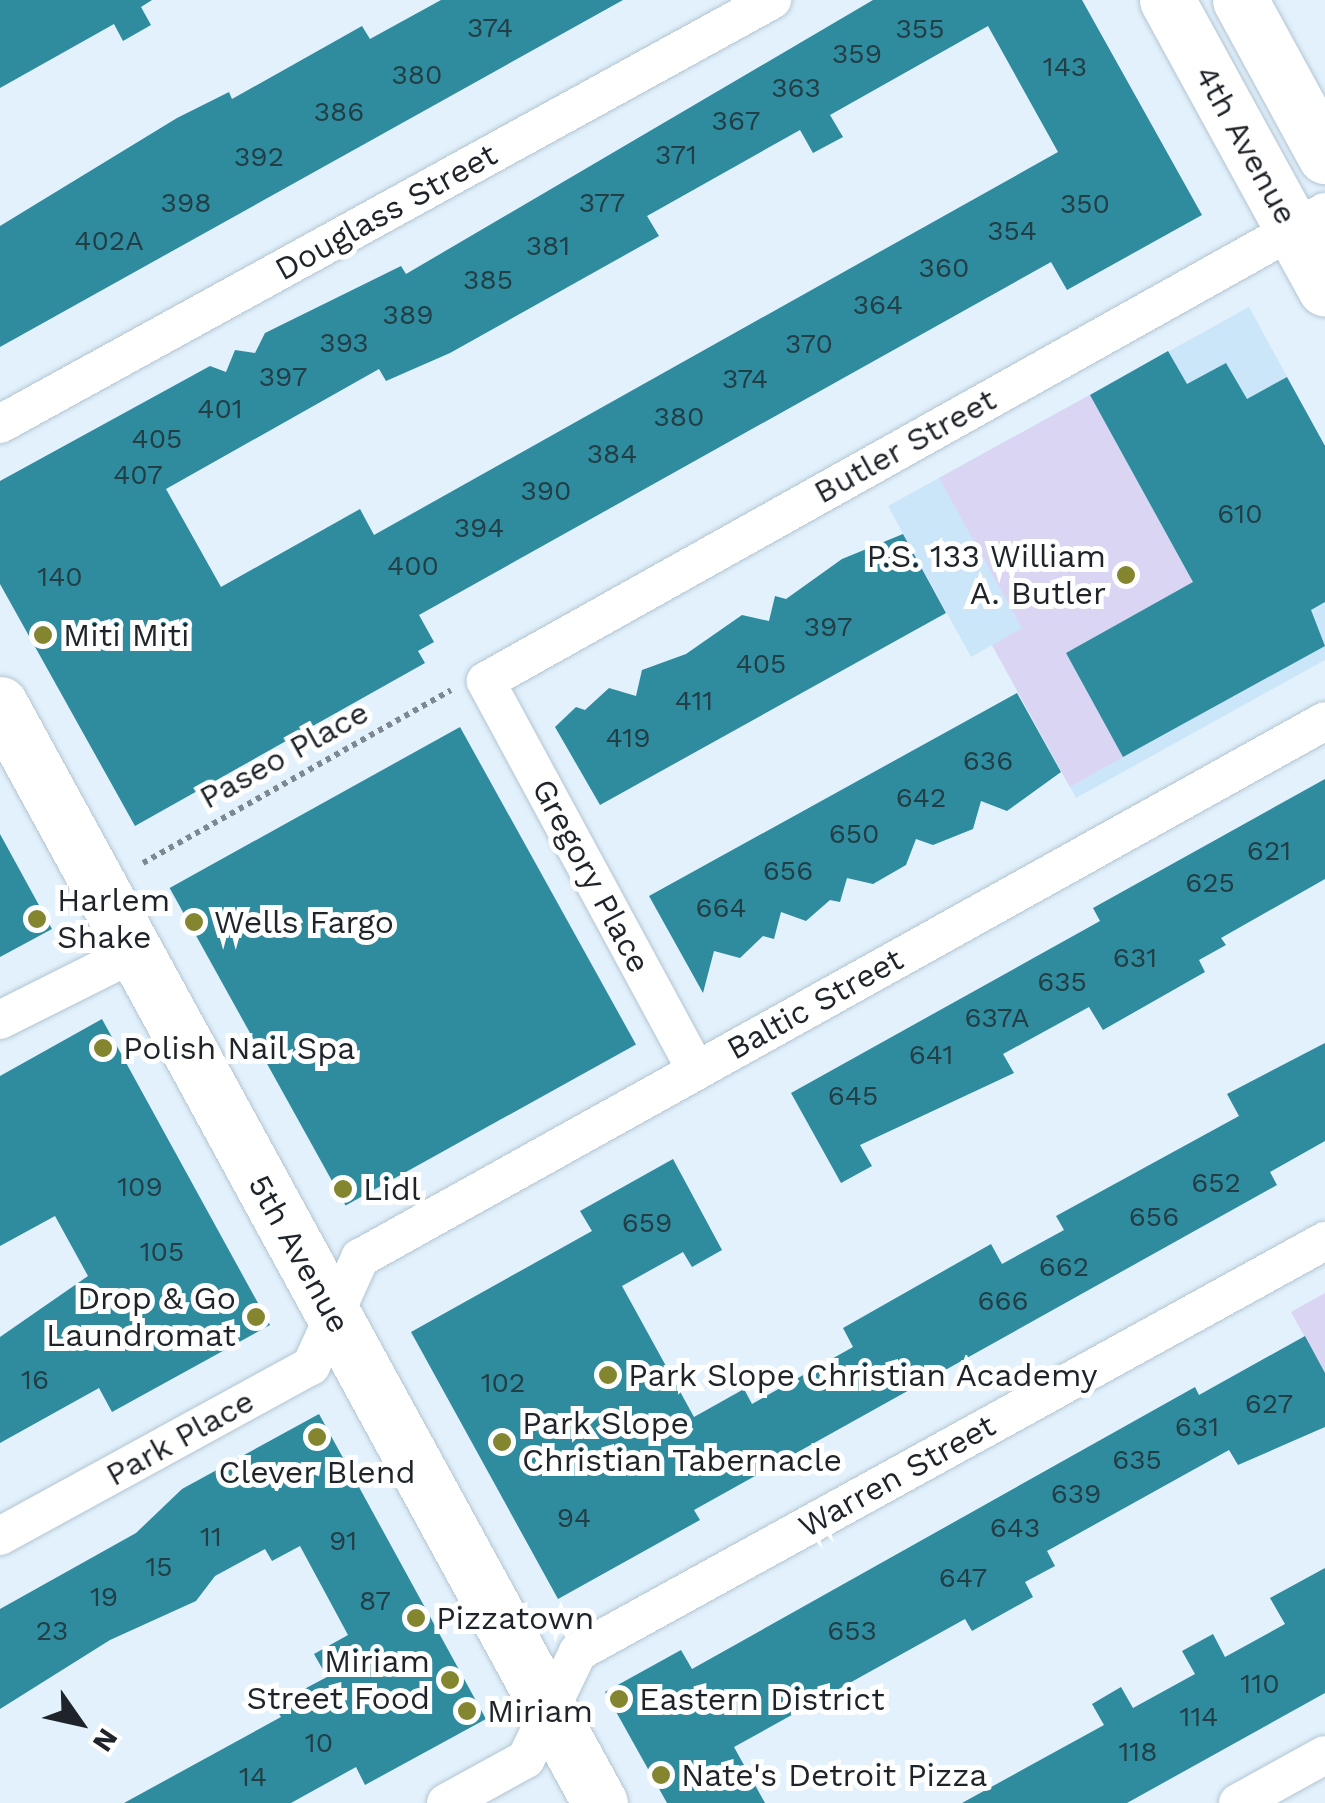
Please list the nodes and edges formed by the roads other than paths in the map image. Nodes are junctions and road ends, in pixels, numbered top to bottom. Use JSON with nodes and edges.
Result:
{"nodes":[{"id":1,"x":772,"y":0,"type":"edge"},
{"id":2,"x":1167,"y":0,"type":"edge"},
{"id":3,"x":1240,"y":0,"type":"edge"},
{"id":4,"x":1325,"y":156,"type":"edge"},
{"id":5,"x":1309,"y":221,"type":"edge"},
{"id":6,"x":1325,"y":289,"type":"edge"},
{"id":7,"x":0,"y":424,"type":"edge"},
{"id":8,"x":468,"y":686,"type":"joint"},
{"id":9,"x":0,"y":704,"type":"edge"},
{"id":10,"x":1325,"y":721,"type":"edge"},
{"id":11,"x":134,"y":953,"type":"junction"},
{"id":12,"x":0,"y":1020,"type":"edge"},
{"id":13,"x":696,"y":1070,"type":"junction"},
{"id":14,"x":1325,"y":1241,"type":"edge"},
{"id":15,"x":333,"y":1314,"type":"junction"},
{"id":16,"x":0,"y":1536,"type":"edge"},
{"id":17,"x":548,"y":1709,"type":"junction"},
{"id":18,"x":1325,"y":1755,"type":"edge"},
{"id":19,"x":446,"y":1803,"type":"edge"},
{"id":20,"x":600,"y":1803,"type":"edge"},
{"id":21,"x":1238,"y":1803,"type":"edge"}],
"edges":[{"from":1,"to":7,"type":"street","name":"Douglass Street"},
{"from":2,"to":5,"type":"street","name":"4th Avenue"},
{"from":3,"to":4,"type":"street","name":"4th Avenue"},
{"from":5,"to":6,"type":"street","name":"4th Avenue"},
{"from":5,"to":8,"type":"street","name":"Butler Street"},
{"from":8,"to":13,"type":"street","name":"Gregory Place"},
{"from":9,"to":11,"type":"street","name":"5th Avenue"},
{"from":10,"to":13,"type":"street","name":"Baltic Street"},
{"from":11,"to":12,"type":"street"},
{"from":11,"to":15,"type":"street","name":"5th Avenue"},
{"from":13,"to":15,"type":"street","name":"Baltic Street"},
{"from":14,"to":17,"type":"street","name":"Warren Street"},
{"from":15,"to":16,"type":"street","name":"Park Place"},
{"from":15,"to":17,"type":"street","name":"5th Avenue"},
{"from":17,"to":19,"type":"street","name":"Warren Street"},
{"from":17,"to":20,"type":"street","name":"5th Avenue"},
{"from":18,"to":21,"type":"street"}]}
